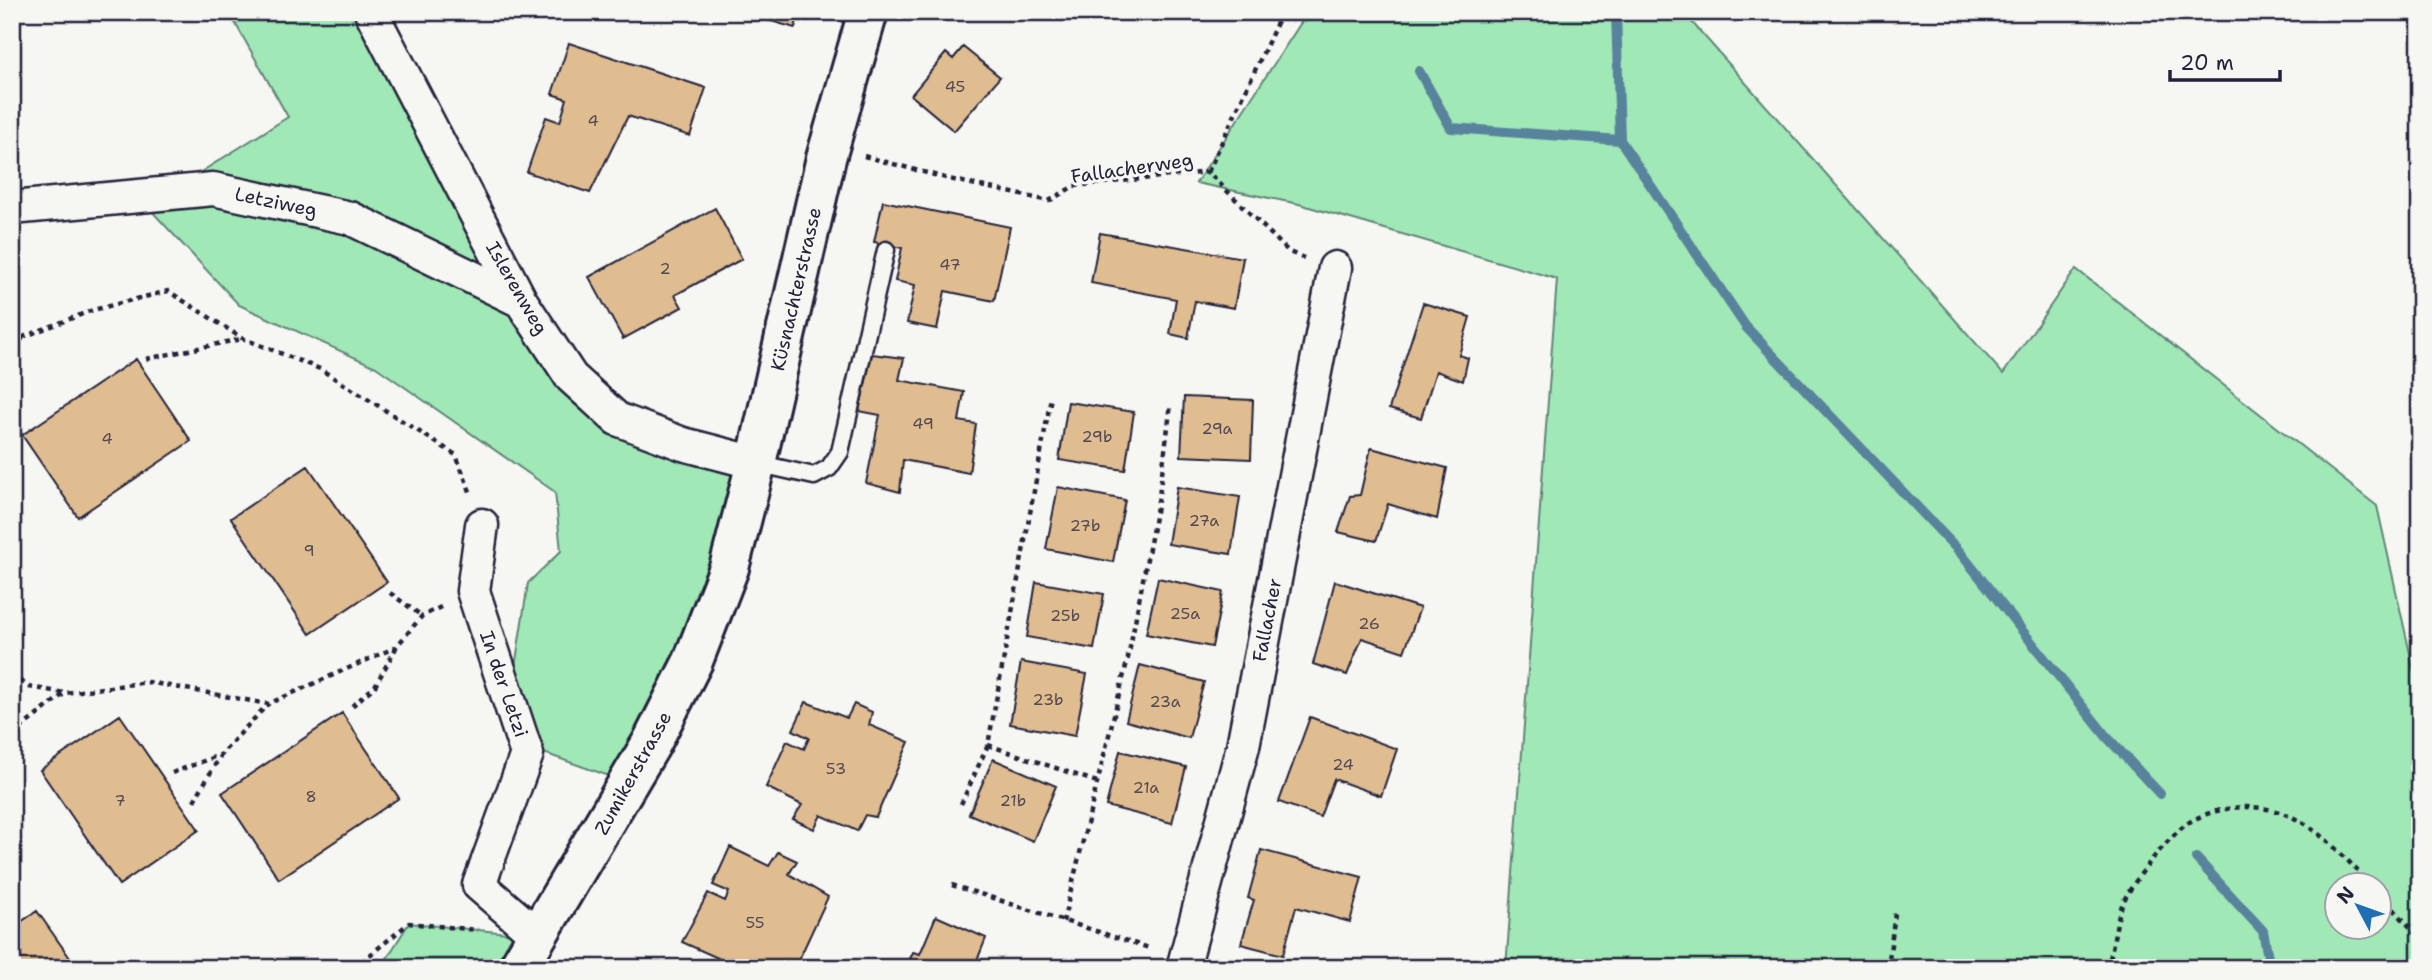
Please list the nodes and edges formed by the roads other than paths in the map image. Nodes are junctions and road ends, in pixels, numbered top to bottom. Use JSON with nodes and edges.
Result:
{"nodes":[{"id":1,"x":372,"y":12,"type":"edge"},
{"id":2,"x":868,"y":12,"type":"edge"},
{"id":3,"x":12,"y":208,"type":"edge"},
{"id":4,"x":886,"y":250,"type":"dead end"},
{"id":5,"x":1335,"y":268,"type":"road end"},
{"id":6,"x":520,"y":301,"type":"junction"},
{"id":7,"x":756,"y":463,"type":"junction"},
{"id":8,"x":482,"y":525,"type":"road end"},
{"id":9,"x":729,"y":568,"type":"joint"},
{"id":10,"x":538,"y":936,"type":"junction"},
{"id":11,"x":1185,"y":964,"type":"edge"},
{"id":12,"x":518,"y":968,"type":"edge"}],
"edges":[{"from":1,"to":6,"type":"street","name":"Islerenweg"},
{"from":2,"to":7,"type":"main road","name":"Küsnachterstrasse"},
{"from":3,"to":6,"type":"street","name":"Letziweg"},
{"from":4,"to":7,"type":"lane"},
{"from":5,"to":11,"type":"street","name":"Fallacher"},
{"from":6,"to":7,"type":"street","name":"Islerenweg"},
{"from":7,"to":9,"type":"main road","name":"Küsnachterstrasse"},
{"from":8,"to":10,"type":"street","name":"In der Letzi"},
{"from":9,"to":10,"type":"main road","name":"Zumikerstrasse"},
{"from":10,"to":12,"type":"main road","name":"Zumikerstrasse"}]}
